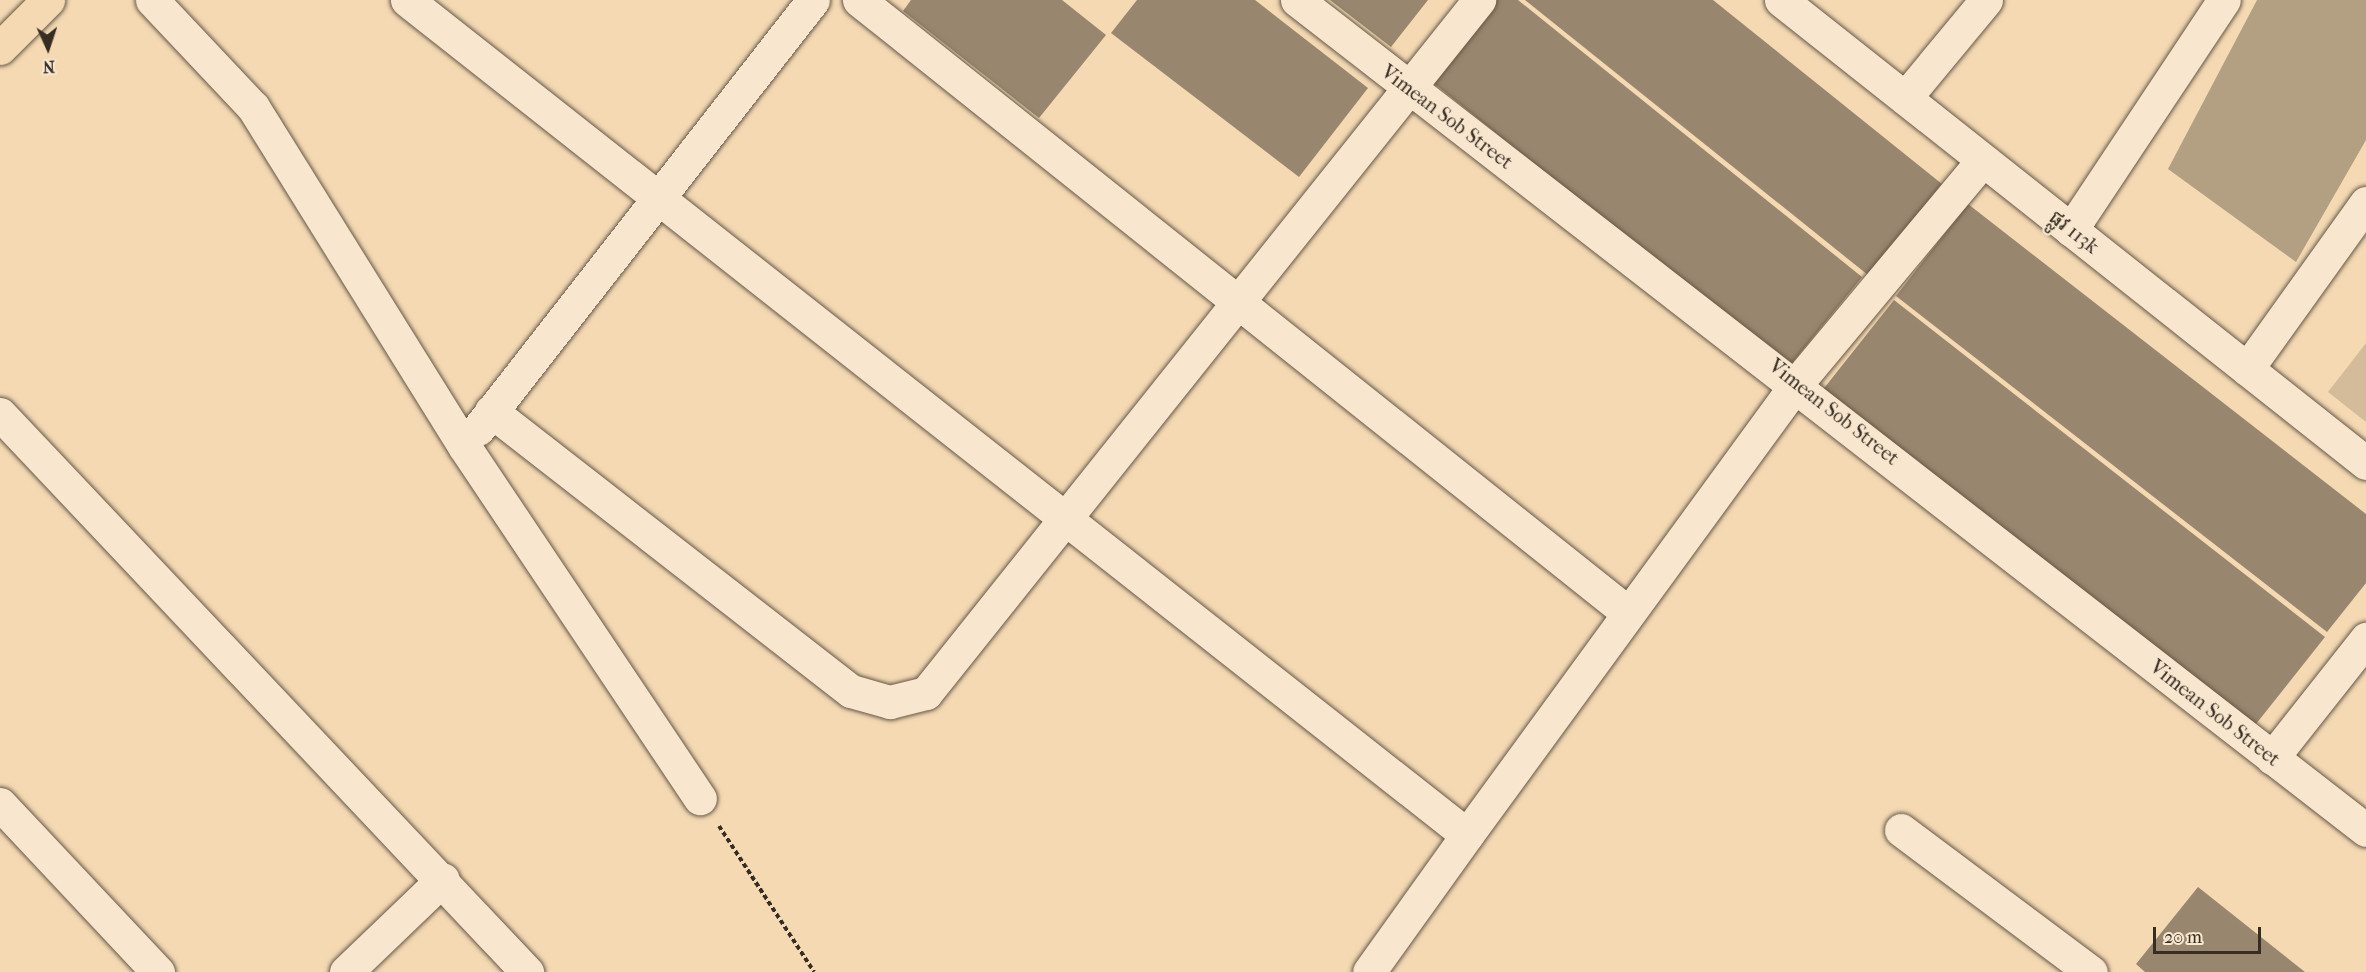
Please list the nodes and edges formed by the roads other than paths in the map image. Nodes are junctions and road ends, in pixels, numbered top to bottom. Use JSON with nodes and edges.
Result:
{"nodes":[{"id":1,"x":48,"y":0,"type":"edge"},
{"id":2,"x":152,"y":0,"type":"edge"},
{"id":3,"x":407,"y":0,"type":"edge"},
{"id":4,"x":813,"y":0,"type":"edge"},
{"id":5,"x":859,"y":0,"type":"edge"},
{"id":6,"x":1297,"y":0,"type":"edge"},
{"id":7,"x":1479,"y":0,"type":"edge"},
{"id":8,"x":1781,"y":0,"type":"edge"},
{"id":9,"x":1986,"y":0,"type":"edge"},
{"id":10,"x":2224,"y":0,"type":"edge"},
{"id":11,"x":0,"y":48,"type":"edge"},
{"id":12,"x":1406,"y":86,"type":"junction"},
{"id":13,"x":1905,"y":98,"type":"junction"},
{"id":14,"x":1983,"y":160,"type":"junction"},
{"id":15,"x":659,"y":197,"type":"junction"},
{"id":16,"x":2366,"y":202,"type":"edge"},
{"id":17,"x":2072,"y":230,"type":"junction"},
{"id":18,"x":1238,"y":304,"type":"junction"},
{"id":19,"x":2247,"y":369,"type":"junction"},
{"id":20,"x":1797,"y":383,"type":"junction"},
{"id":21,"x":491,"y":411,"type":"junction"},
{"id":22,"x":0,"y":414,"type":"edge"},
{"id":23,"x":464,"y":446,"type":"junction"},
{"id":24,"x":2366,"y":464,"type":"edge"},
{"id":25,"x":1067,"y":516,"type":"junction"},
{"id":26,"x":1627,"y":612,"type":"junction"},
{"id":27,"x":2366,"y":639,"type":"edge"},
{"id":28,"x":2272,"y":758,"type":"junction"},
{"id":29,"x":700,"y":798,"type":"road end"},
{"id":30,"x":0,"y":804,"type":"edge"},
{"id":31,"x":1901,"y":830,"type":"dead end"},
{"id":32,"x":2366,"y":830,"type":"edge"},
{"id":33,"x":1467,"y":835,"type":"junction"},
{"id":34,"x":443,"y":879,"type":"junction"},
{"id":35,"x":158,"y":972,"type":"edge"},
{"id":36,"x":346,"y":972,"type":"edge"},
{"id":37,"x":527,"y":972,"type":"edge"},
{"id":38,"x":1370,"y":972,"type":"edge"},
{"id":39,"x":2091,"y":972,"type":"edge"}],
"edges":[{"from":1,"to":11,"type":"highway"},
{"from":2,"to":23,"type":"street"},
{"from":3,"to":15,"type":"street"},
{"from":4,"to":15,"type":"street"},
{"from":5,"to":18,"type":"street"},
{"from":6,"to":12,"type":"street","name":"Vimean Sob Street"},
{"from":7,"to":12,"type":"street"},
{"from":8,"to":13,"type":"street","name":"ផ្លូវ 113k"},
{"from":9,"to":13,"type":"street"},
{"from":10,"to":17,"type":"street"},
{"from":12,"to":18,"type":"street"},
{"from":12,"to":20,"type":"street","name":"Vimean Sob Street"},
{"from":13,"to":14,"type":"street","name":"ផ្លូវ 113k"},
{"from":14,"to":17,"type":"street","name":"ផ្លូវ 113k"},
{"from":14,"to":20,"type":"street"},
{"from":15,"to":21,"type":"street"},
{"from":15,"to":25,"type":"street"},
{"from":16,"to":19,"type":"street"},
{"from":17,"to":19,"type":"street","name":"ផ្លូវ 113k"},
{"from":18,"to":25,"type":"street"},
{"from":18,"to":26,"type":"street"},
{"from":19,"to":24,"type":"street","name":"ផ្លូវ 113k"},
{"from":20,"to":26,"type":"street"},
{"from":20,"to":28,"type":"street","name":"Vimean Sob Street"},
{"from":21,"to":23,"type":"street"},
{"from":21,"to":25,"type":"street"},
{"from":22,"to":34,"type":"street"},
{"from":23,"to":29,"type":"street"},
{"from":25,"to":33,"type":"street"},
{"from":26,"to":33,"type":"street"},
{"from":27,"to":28,"type":"street"},
{"from":28,"to":32,"type":"street","name":"Vimean Sob Street"},
{"from":30,"to":35,"type":"street"},
{"from":31,"to":39,"type":"street"},
{"from":33,"to":38,"type":"street"},
{"from":34,"to":36,"type":"street"},
{"from":34,"to":37,"type":"street"}]}
